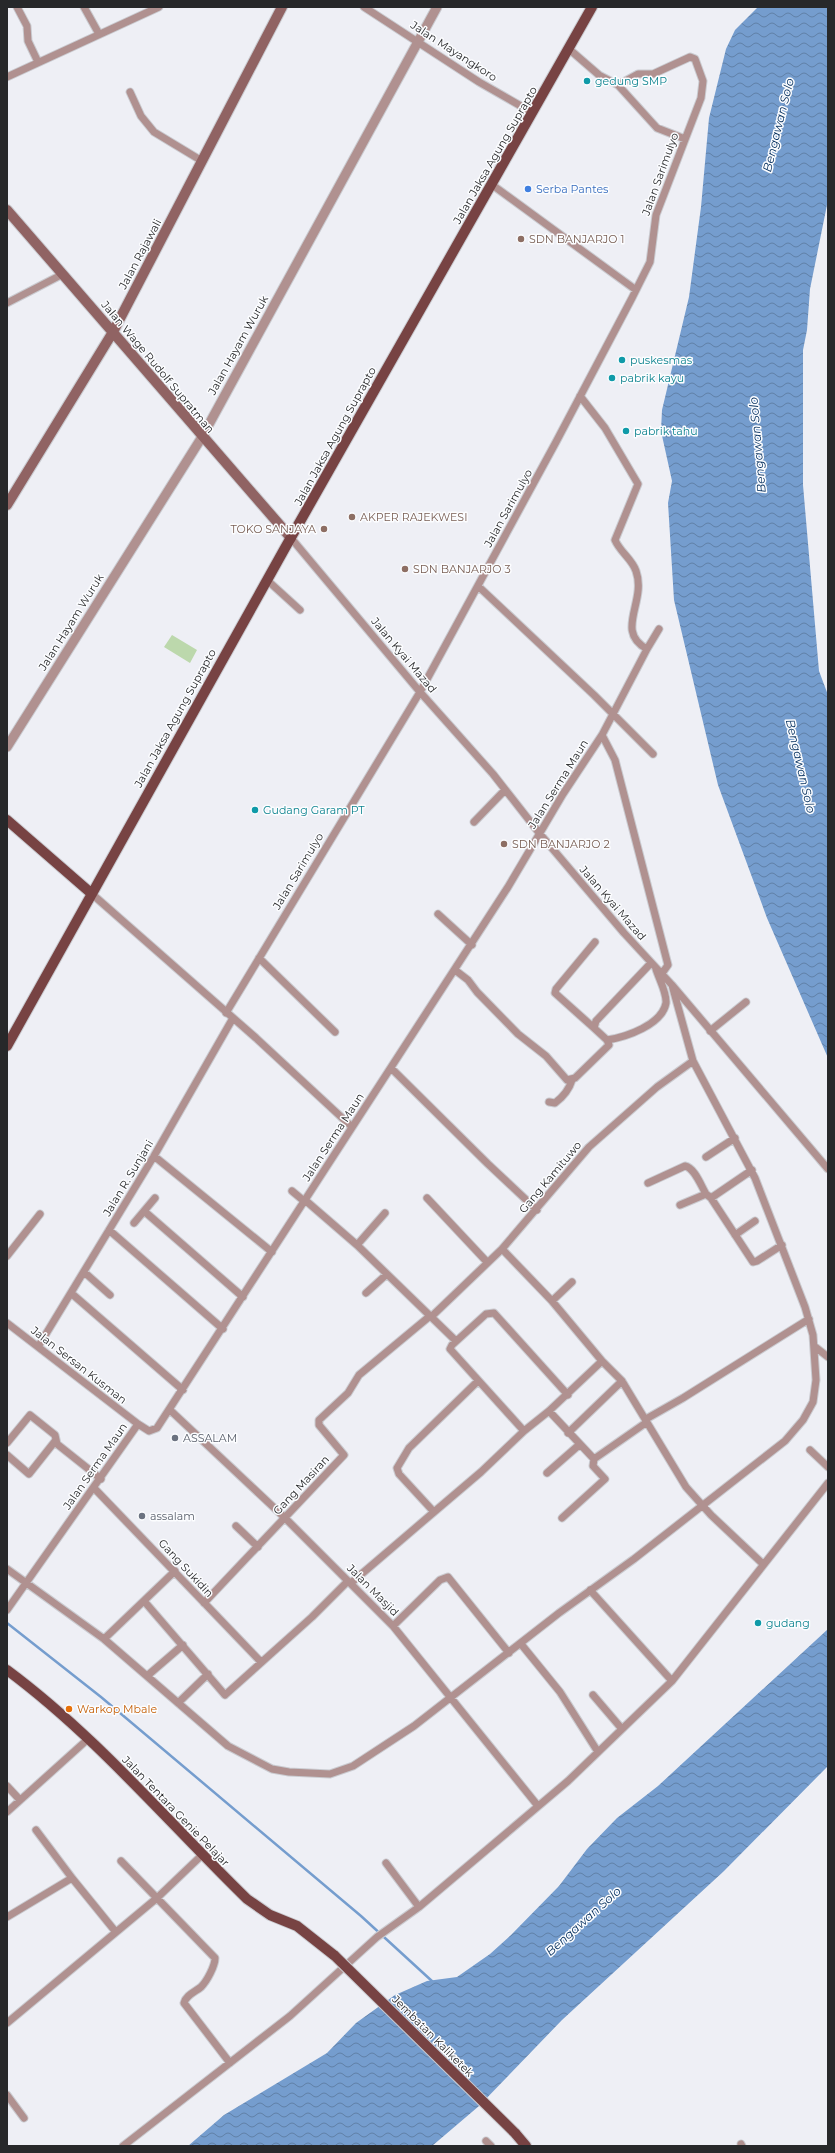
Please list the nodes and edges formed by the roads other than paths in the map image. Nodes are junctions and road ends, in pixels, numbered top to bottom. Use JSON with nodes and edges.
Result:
{"nodes":[{"id":1,"x":17,"y":7,"type":"edge"},
{"id":2,"x":84,"y":7,"type":"edge"},
{"id":3,"x":159,"y":7,"type":"edge"},
{"id":4,"x":282,"y":7,"type":"edge"},
{"id":5,"x":364,"y":7,"type":"edge"},
{"id":6,"x":437,"y":7,"type":"edge"},
{"id":7,"x":592,"y":7,"type":"edge"},
{"id":8,"x":99,"y":34,"type":"junction"},
{"id":9,"x":418,"y":41,"type":"junction"},
{"id":10,"x":569,"y":50,"type":"junction"},
{"id":11,"x":38,"y":62,"type":"junction"},
{"id":12,"x":7,"y":77,"type":"edge"},
{"id":13,"x":618,"y":85,"type":"junction"},
{"id":14,"x":130,"y":92,"type":"dead end"},
{"id":15,"x":533,"y":113,"type":"junction"},
{"id":16,"x":685,"y":139,"type":"junction"},
{"id":17,"x":202,"y":162,"type":"junction"},
{"id":18,"x":492,"y":184,"type":"junction"},
{"id":19,"x":7,"y":210,"type":"edge"},
{"id":20,"x":63,"y":274,"type":"junction"},
{"id":21,"x":636,"y":290,"type":"junction"},
{"id":22,"x":7,"y":303,"type":"edge"},
{"id":23,"x":112,"y":332,"type":"junction"},
{"id":24,"x":580,"y":396,"type":"junction"},
{"id":25,"x":202,"y":437,"type":"junction"},
{"id":26,"x":7,"y":505,"type":"edge"},
{"id":27,"x":291,"y":538,"type":"junction"},
{"id":28,"x":267,"y":580,"type":"junction"},
{"id":29,"x":478,"y":586,"type":"junction"},
{"id":30,"x":300,"y":610,"type":"dead end"},
{"id":31,"x":659,"y":629,"type":"dead end"},
{"id":32,"x":647,"y":649,"type":"junction"},
{"id":33,"x":420,"y":692,"type":"junction"},
{"id":34,"x":612,"y":715,"type":"junction"},
{"id":35,"x":602,"y":735,"type":"junction"},
{"id":36,"x":7,"y":747,"type":"edge"},
{"id":37,"x":653,"y":754,"type":"dead end"},
{"id":38,"x":505,"y":790,"type":"junction"},
{"id":39,"x":7,"y":820,"type":"edge"},
{"id":40,"x":474,"y":822,"type":"dead end"},
{"id":41,"x":540,"y":834,"type":"junction"},
{"id":42,"x":92,"y":894,"type":"junction"},
{"id":43,"x":438,"y":914,"type":"dead end"},
{"id":44,"x":595,"y":942,"type":"dead end"},
{"id":45,"x":472,"y":945,"type":"junction"},
{"id":46,"x":259,"y":958,"type":"junction"},
{"id":47,"x":655,"y":967,"type":"junction"},
{"id":48,"x":456,"y":970,"type":"junction"},
{"id":49,"x":672,"y":986,"type":"junction"},
{"id":50,"x":746,"y":1002,"type":"dead end"},
{"id":51,"x":226,"y":1013,"type":"junction"},
{"id":52,"x":233,"y":1018,"type":"junction"},
{"id":53,"x":594,"y":1028,"type":"junction"},
{"id":54,"x":710,"y":1031,"type":"junction"},
{"id":55,"x":335,"y":1032,"type":"dead end"},
{"id":56,"x":607,"y":1040,"type":"junction"},
{"id":57,"x":7,"y":1046,"type":"edge"},
{"id":58,"x":693,"y":1060,"type":"junction"},
{"id":59,"x":391,"y":1068,"type":"junction"},
{"id":60,"x":572,"y":1080,"type":"junction"},
{"id":61,"x":549,"y":1102,"type":"dead end"},
{"id":62,"x":352,"y":1127,"type":"junction"},
{"id":63,"x":735,"y":1138,"type":"junction"},
{"id":64,"x":154,"y":1156,"type":"junction"},
{"id":65,"x":706,"y":1157,"type":"dead end"},
{"id":66,"x":828,"y":1169,"type":"edge"},
{"id":67,"x":752,"y":1170,"type":"junction"},
{"id":68,"x":648,"y":1183,"type":"dead end"},
{"id":69,"x":292,"y":1191,"type":"dead end"},
{"id":70,"x":709,"y":1196,"type":"junction"},
{"id":71,"x":155,"y":1198,"type":"dead end"},
{"id":72,"x":427,"y":1198,"type":"dead end"},
{"id":73,"x":305,"y":1200,"type":"junction"},
{"id":74,"x":680,"y":1205,"type":"dead end"},
{"id":75,"x":537,"y":1210,"type":"junction"},
{"id":76,"x":144,"y":1211,"type":"junction"},
{"id":77,"x":385,"y":1213,"type":"dead end"},
{"id":78,"x":40,"y":1214,"type":"dead end"},
{"id":79,"x":755,"y":1221,"type":"dead end"},
{"id":80,"x":134,"y":1223,"type":"dead end"},
{"id":81,"x":109,"y":1230,"type":"junction"},
{"id":82,"x":735,"y":1235,"type":"junction"},
{"id":83,"x":357,"y":1245,"type":"junction"},
{"id":84,"x":782,"y":1245,"type":"junction"},
{"id":85,"x":502,"y":1249,"type":"junction"},
{"id":86,"x":272,"y":1252,"type":"junction"},
{"id":87,"x":7,"y":1256,"type":"edge"},
{"id":88,"x":487,"y":1262,"type":"junction"},
{"id":89,"x":84,"y":1272,"type":"junction"},
{"id":90,"x":387,"y":1274,"type":"junction"},
{"id":91,"x":572,"y":1282,"type":"dead end"},
{"id":92,"x":71,"y":1293,"type":"junction"},
{"id":93,"x":366,"y":1293,"type":"dead end"},
{"id":94,"x":110,"y":1295,"type":"dead end"},
{"id":95,"x":243,"y":1297,"type":"junction"},
{"id":96,"x":552,"y":1301,"type":"junction"},
{"id":97,"x":431,"y":1317,"type":"junction"},
{"id":98,"x":809,"y":1319,"type":"junction"},
{"id":99,"x":7,"y":1323,"type":"edge"},
{"id":100,"x":223,"y":1329,"type":"junction"},
{"id":101,"x":456,"y":1341,"type":"junction"},
{"id":102,"x":814,"y":1346,"type":"junction"},
{"id":103,"x":38,"y":1347,"type":"junction"},
{"id":104,"x":828,"y":1357,"type":"edge"},
{"id":105,"x":602,"y":1362,"type":"junction"},
{"id":106,"x":478,"y":1381,"type":"junction"},
{"id":107,"x":622,"y":1381,"type":"junction"},
{"id":108,"x":183,"y":1390,"type":"junction"},
{"id":109,"x":568,"y":1395,"type":"junction"},
{"id":110,"x":170,"y":1410,"type":"junction"},
{"id":111,"x":549,"y":1412,"type":"junction"},
{"id":112,"x":646,"y":1420,"type":"junction"},
{"id":113,"x":138,"y":1424,"type":"junction"},
{"id":114,"x":524,"y":1431,"type":"junction"},
{"id":115,"x":568,"y":1433,"type":"junction"},
{"id":116,"x":56,"y":1440,"type":"junction"},
{"id":117,"x":7,"y":1443,"type":"edge"},
{"id":118,"x":579,"y":1445,"type":"junction"},
{"id":119,"x":810,"y":1450,"type":"dead end"},
{"id":120,"x":7,"y":1455,"type":"edge"},
{"id":121,"x":594,"y":1459,"type":"junction"},
{"id":122,"x":828,"y":1467,"type":"edge"},
{"id":123,"x":547,"y":1473,"type":"dead end"},
{"id":124,"x":101,"y":1479,"type":"junction"},
{"id":125,"x":828,"y":1483,"type":"edge"},
{"id":126,"x":94,"y":1488,"type":"junction"},
{"id":127,"x":702,"y":1504,"type":"junction"},
{"id":128,"x":434,"y":1512,"type":"junction"},
{"id":129,"x":285,"y":1518,"type":"junction"},
{"id":130,"x":562,"y":1518,"type":"dead end"},
{"id":131,"x":236,"y":1526,"type":"dead end"},
{"id":132,"x":258,"y":1547,"type":"junction"},
{"id":133,"x":763,"y":1564,"type":"junction"},
{"id":134,"x":7,"y":1569,"type":"edge"},
{"id":135,"x":175,"y":1571,"type":"junction"},
{"id":136,"x":350,"y":1582,"type":"junction"},
{"id":137,"x":27,"y":1583,"type":"junction"},
{"id":138,"x":590,"y":1590,"type":"junction"},
{"id":139,"x":144,"y":1601,"type":"junction"},
{"id":140,"x":204,"y":1604,"type":"junction"},
{"id":141,"x":7,"y":1610,"type":"edge"},
{"id":142,"x":393,"y":1626,"type":"junction"},
{"id":143,"x":104,"y":1639,"type":"junction"},
{"id":144,"x":521,"y":1644,"type":"junction"},
{"id":145,"x":183,"y":1645,"type":"junction"},
{"id":146,"x":509,"y":1653,"type":"junction"},
{"id":147,"x":261,"y":1662,"type":"junction"},
{"id":148,"x":7,"y":1670,"type":"edge"},
{"id":149,"x":208,"y":1674,"type":"junction"},
{"id":150,"x":147,"y":1676,"type":"junction"},
{"id":151,"x":672,"y":1681,"type":"junction"},
{"id":152,"x":593,"y":1695,"type":"dead end"},
{"id":153,"x":451,"y":1698,"type":"junction"},
{"id":154,"x":178,"y":1703,"type":"junction"},
{"id":155,"x":622,"y":1730,"type":"junction"},
{"id":156,"x":88,"y":1739,"type":"junction"},
{"id":157,"x":598,"y":1752,"type":"junction"},
{"id":158,"x":7,"y":1786,"type":"edge"},
{"id":159,"x":20,"y":1800,"type":"junction"},
{"id":160,"x":538,"y":1806,"type":"junction"},
{"id":161,"x":7,"y":1812,"type":"edge"},
{"id":162,"x":36,"y":1830,"type":"dead end"},
{"id":163,"x":202,"y":1855,"type":"junction"},
{"id":164,"x":122,"y":1861,"type":"dead end"},
{"id":165,"x":386,"y":1863,"type":"dead end"},
{"id":166,"x":72,"y":1878,"type":"junction"},
{"id":167,"x":157,"y":1898,"type":"junction"},
{"id":168,"x":418,"y":1907,"type":"junction"},
{"id":169,"x":7,"y":1917,"type":"edge"},
{"id":170,"x":115,"y":1931,"type":"junction"},
{"id":171,"x":335,"y":1956,"type":"joint"},
{"id":172,"x":7,"y":2023,"type":"edge"},
{"id":173,"x":230,"y":2063,"type":"junction"},
{"id":174,"x":7,"y":2095,"type":"edge"},
{"id":175,"x":24,"y":2118,"type":"dead end"},
{"id":176,"x":123,"y":2146,"type":"edge"},
{"id":177,"x":526,"y":2146,"type":"edge"}],
"edges":[{"from":1,"to":11,"type":"street"},
{"from":2,"to":8,"type":"street"},
{"from":3,"to":8,"type":"street"},
{"from":4,"to":17,"type":"main road","name":"Jalan Rajawali"},
{"from":5,"to":9,"type":"street","name":"Jalan Mayangkoro"},
{"from":6,"to":9,"type":"street","name":"Jalan Hayam Wuruk"},
{"from":7,"to":10,"type":"main road","name":"Jalan Jaksa Agung Suprapto"},
{"from":8,"to":11,"type":"street"},
{"from":9,"to":15,"type":"street","name":"Jalan Mayangkoro"},
{"from":9,"to":25,"type":"street","name":"Jalan Hayam Wuruk"},
{"from":10,"to":13,"type":"street"},
{"from":10,"to":15,"type":"main road","name":"Jalan Jaksa Agung Suprapto"},
{"from":11,"to":12,"type":"street"},
{"from":13,"to":16,"type":"street"},
{"from":13,"to":16,"type":"street","name":"Jalan Sarimulyo"},
{"from":14,"to":17,"type":"street"},
{"from":15,"to":18,"type":"main road","name":"Jalan Jaksa Agung Suprapto"},
{"from":16,"to":21,"type":"street","name":"Jalan Sarimulyo"},
{"from":17,"to":23,"type":"main road","name":"Jalan Rajawali"},
{"from":18,"to":21,"type":"street"},
{"from":18,"to":27,"type":"main road","name":"Jalan Jaksa Agung Suprapto"},
{"from":19,"to":20,"type":"main road","name":"Jalan Wage Rudolf Supratman"},
{"from":20,"to":22,"type":"street"},
{"from":20,"to":23,"type":"main road","name":"Jalan Wage Rudolf Supratman"},
{"from":21,"to":24,"type":"street","name":"Jalan Sarimulyo"},
{"from":23,"to":25,"type":"main road","name":"Jalan Wage Rudolf Supratman"},
{"from":23,"to":26,"type":"main road","name":"Jalan Rajawali"},
{"from":24,"to":29,"type":"street","name":"Jalan Sarimulyo"},
{"from":24,"to":32,"type":"street"},
{"from":25,"to":27,"type":"main road","name":"Jalan Wage Rudolf Supratman"},
{"from":25,"to":36,"type":"street","name":"Jalan Hayam Wuruk"},
{"from":27,"to":28,"type":"main road","name":"Jalan Jaksa Agung Suprapto"},
{"from":27,"to":33,"type":"street","name":"Jalan Kyai Mazad"},
{"from":28,"to":30,"type":"street"},
{"from":28,"to":42,"type":"main road","name":"Jalan Jaksa Agung Suprapto"},
{"from":29,"to":33,"type":"street","name":"Jalan Sarimulyo"},
{"from":29,"to":34,"type":"street"},
{"from":31,"to":32,"type":"street","name":"Jalan Serma Maun"},
{"from":32,"to":34,"type":"street","name":"Jalan Serma Maun"},
{"from":33,"to":38,"type":"street","name":"Jalan Kyai Mazad"},
{"from":33,"to":46,"type":"street","name":"Jalan Sarimulyo"},
{"from":34,"to":35,"type":"street","name":"Jalan Serma Maun"},
{"from":34,"to":37,"type":"street"},
{"from":35,"to":41,"type":"street","name":"Jalan Serma Maun"},
{"from":35,"to":47,"type":"street"},
{"from":38,"to":40,"type":"street"},
{"from":38,"to":41,"type":"street","name":"Jalan Kyai Mazad"},
{"from":39,"to":42,"type":"main road"},
{"from":41,"to":45,"type":"street","name":"Jalan Serma Maun"},
{"from":41,"to":47,"type":"street","name":"Jalan Kyai Mazad"},
{"from":42,"to":51,"type":"street"},
{"from":42,"to":57,"type":"main road","name":"Jalan Jaksa Agung Suprapto"},
{"from":43,"to":45,"type":"street"},
{"from":44,"to":53,"type":"street"},
{"from":45,"to":48,"type":"street","name":"Jalan Serma Maun"},
{"from":46,"to":51,"type":"street","name":"Jalan Sarimulyo"},
{"from":46,"to":55,"type":"street"},
{"from":47,"to":49,"type":"street","name":"Jalan Kyai Mazad"},
{"from":47,"to":53,"type":"street"},
{"from":47,"to":56,"type":"street"},
{"from":48,"to":59,"type":"street","name":"Jalan Serma Maun"},
{"from":48,"to":60,"type":"street"},
{"from":49,"to":54,"type":"street","name":"Jalan Kyai Mazad"},
{"from":49,"to":58,"type":"street"},
{"from":50,"to":54,"type":"street"},
{"from":51,"to":52,"type":"street"},
{"from":52,"to":62,"type":"street"},
{"from":52,"to":64,"type":"street","name":"Jalan R. Sunjani"},
{"from":53,"to":56,"type":"street"},
{"from":54,"to":66,"type":"street","name":"Jalan Kyai Mazad"},
{"from":56,"to":60,"type":"street"},
{"from":58,"to":63,"type":"street"},
{"from":58,"to":75,"type":"street","name":"Gang Kamituwo"},
{"from":59,"to":62,"type":"street","name":"Jalan Serma Maun"},
{"from":59,"to":75,"type":"street"},
{"from":60,"to":61,"type":"street"},
{"from":62,"to":73,"type":"street","name":"Jalan Serma Maun"},
{"from":63,"to":65,"type":"street"},
{"from":63,"to":67,"type":"street"},
{"from":64,"to":81,"type":"street","name":"Jalan R. Sunjani"},
{"from":64,"to":86,"type":"street"},
{"from":67,"to":70,"type":"street"},
{"from":67,"to":84,"type":"street"},
{"from":68,"to":70,"type":"street"},
{"from":69,"to":73,"type":"street"},
{"from":70,"to":74,"type":"street"},
{"from":70,"to":82,"type":"street"},
{"from":71,"to":76,"type":"street"},
{"from":72,"to":88,"type":"street"},
{"from":73,"to":83,"type":"street"},
{"from":73,"to":86,"type":"street","name":"Jalan Serma Maun"},
{"from":75,"to":85,"type":"street","name":"Gang Kamituwo"},
{"from":76,"to":80,"type":"street"},
{"from":76,"to":95,"type":"street"},
{"from":77,"to":83,"type":"street"},
{"from":78,"to":87,"type":"street"},
{"from":79,"to":82,"type":"street"},
{"from":81,"to":89,"type":"street","name":"Jalan R. Sunjani"},
{"from":81,"to":100,"type":"street"},
{"from":82,"to":84,"type":"street"},
{"from":83,"to":90,"type":"street"},
{"from":84,"to":98,"type":"street"},
{"from":85,"to":88,"type":"street","name":"Gang Kamituwo"},
{"from":85,"to":96,"type":"street"},
{"from":86,"to":95,"type":"street","name":"Jalan Serma Maun"},
{"from":88,"to":97,"type":"street","name":"Gang Kamituwo"},
{"from":89,"to":92,"type":"street","name":"Jalan R. Sunjani"},
{"from":89,"to":94,"type":"street"},
{"from":90,"to":93,"type":"street"},
{"from":90,"to":97,"type":"street"},
{"from":91,"to":96,"type":"street"},
{"from":92,"to":103,"type":"street","name":"Jalan R. Sunjani"},
{"from":92,"to":108,"type":"street"},
{"from":95,"to":100,"type":"street","name":"Jalan Serma Maun"},
{"from":96,"to":105,"type":"street"},
{"from":97,"to":101,"type":"street"},
{"from":97,"to":129,"type":"street","name":"Gang Masiran"},
{"from":98,"to":102,"type":"street"},
{"from":98,"to":112,"type":"street"},
{"from":99,"to":103,"type":"street","name":"Jalan Sersan Kusman"},
{"from":100,"to":108,"type":"street","name":"Jalan Serma Maun"},
{"from":101,"to":106,"type":"street"},
{"from":101,"to":109,"type":"street"},
{"from":102,"to":104,"type":"street"},
{"from":102,"to":127,"type":"street"},
{"from":103,"to":113,"type":"street","name":"Jalan Sersan Kusman"},
{"from":105,"to":107,"type":"street"},
{"from":105,"to":109,"type":"street"},
{"from":106,"to":114,"type":"street"},
{"from":106,"to":128,"type":"street"},
{"from":107,"to":112,"type":"street"},
{"from":107,"to":115,"type":"street"},
{"from":108,"to":110,"type":"street","name":"Jalan Serma Maun"},
{"from":109,"to":111,"type":"street"},
{"from":110,"to":113,"type":"street","name":"Jalan Serma Maun"},
{"from":110,"to":129,"type":"street","name":"Jalan Masjid"},
{"from":111,"to":114,"type":"street"},
{"from":111,"to":115,"type":"street"},
{"from":112,"to":121,"type":"street"},
{"from":112,"to":127,"type":"street"},
{"from":113,"to":124,"type":"street","name":"Jalan Serma Maun"},
{"from":114,"to":128,"type":"street"},
{"from":115,"to":118,"type":"street"},
{"from":116,"to":117,"type":"street"},
{"from":116,"to":120,"type":"street"},
{"from":116,"to":124,"type":"street"},
{"from":118,"to":121,"type":"street"},
{"from":118,"to":123,"type":"street"},
{"from":119,"to":122,"type":"street"},
{"from":121,"to":130,"type":"street"},
{"from":124,"to":126,"type":"street","name":"Jalan Serma Maun"},
{"from":125,"to":133,"type":"street"},
{"from":126,"to":135,"type":"street","name":"Gang Sukidin"},
{"from":126,"to":137,"type":"street","name":"Jalan Serma Maun"},
{"from":127,"to":133,"type":"street"},
{"from":127,"to":138,"type":"street"},
{"from":128,"to":136,"type":"street"},
{"from":129,"to":132,"type":"street","name":"Gang Masiran"},
{"from":129,"to":136,"type":"street","name":"Jalan Masjid"},
{"from":131,"to":132,"type":"street"},
{"from":132,"to":140,"type":"street","name":"Gang Masiran"},
{"from":133,"to":151,"type":"street"},
{"from":134,"to":137,"type":"street"},
{"from":135,"to":139,"type":"street"},
{"from":135,"to":140,"type":"street","name":"Gang Sukidin"},
{"from":136,"to":142,"type":"street","name":"Jalan Masjid"},
{"from":136,"to":147,"type":"street"},
{"from":137,"to":141,"type":"street","name":"Jalan Serma Maun"},
{"from":137,"to":143,"type":"street"},
{"from":138,"to":144,"type":"street"},
{"from":138,"to":151,"type":"street"},
{"from":139,"to":143,"type":"street"},
{"from":139,"to":145,"type":"street"},
{"from":140,"to":147,"type":"street","name":"Gang Sukidin"},
{"from":142,"to":146,"type":"street"},
{"from":142,"to":153,"type":"street","name":"Jalan Masjid"},
{"from":143,"to":150,"type":"street"},
{"from":144,"to":146,"type":"street"},
{"from":144,"to":157,"type":"street"},
{"from":145,"to":149,"type":"street"},
{"from":145,"to":150,"type":"street"},
{"from":146,"to":153,"type":"street"},
{"from":147,"to":149,"type":"street"},
{"from":148,"to":156,"type":"main road","name":"Jalan Tentara Genie Pelajar"},
{"from":149,"to":154,"type":"street"},
{"from":150,"to":154,"type":"street"},
{"from":151,"to":155,"type":"street"},
{"from":152,"to":155,"type":"street"},
{"from":153,"to":154,"type":"street"},
{"from":153,"to":160,"type":"street","name":"Jalan Masjid"},
{"from":155,"to":157,"type":"street"},
{"from":156,"to":159,"type":"street"},
{"from":156,"to":163,"type":"main road","name":"Jalan Tentara Genie Pelajar"},
{"from":157,"to":160,"type":"street"},
{"from":158,"to":159,"type":"street"},
{"from":159,"to":161,"type":"street"},
{"from":160,"to":168,"type":"street"},
{"from":162,"to":166,"type":"street"},
{"from":163,"to":167,"type":"street"},
{"from":163,"to":171,"type":"main road","name":"Jalan Tentara Genie Pelajar"},
{"from":164,"to":167,"type":"street"},
{"from":165,"to":168,"type":"street"},
{"from":166,"to":169,"type":"street"},
{"from":166,"to":170,"type":"street"},
{"from":167,"to":170,"type":"street"},
{"from":167,"to":173,"type":"street"},
{"from":168,"to":173,"type":"street"},
{"from":170,"to":172,"type":"street"},
{"from":171,"to":177,"type":"main road","name":"Jembatan Kaliketek","bridge":true},
{"from":173,"to":176,"type":"street"},
{"from":174,"to":175,"type":"street"}]}
